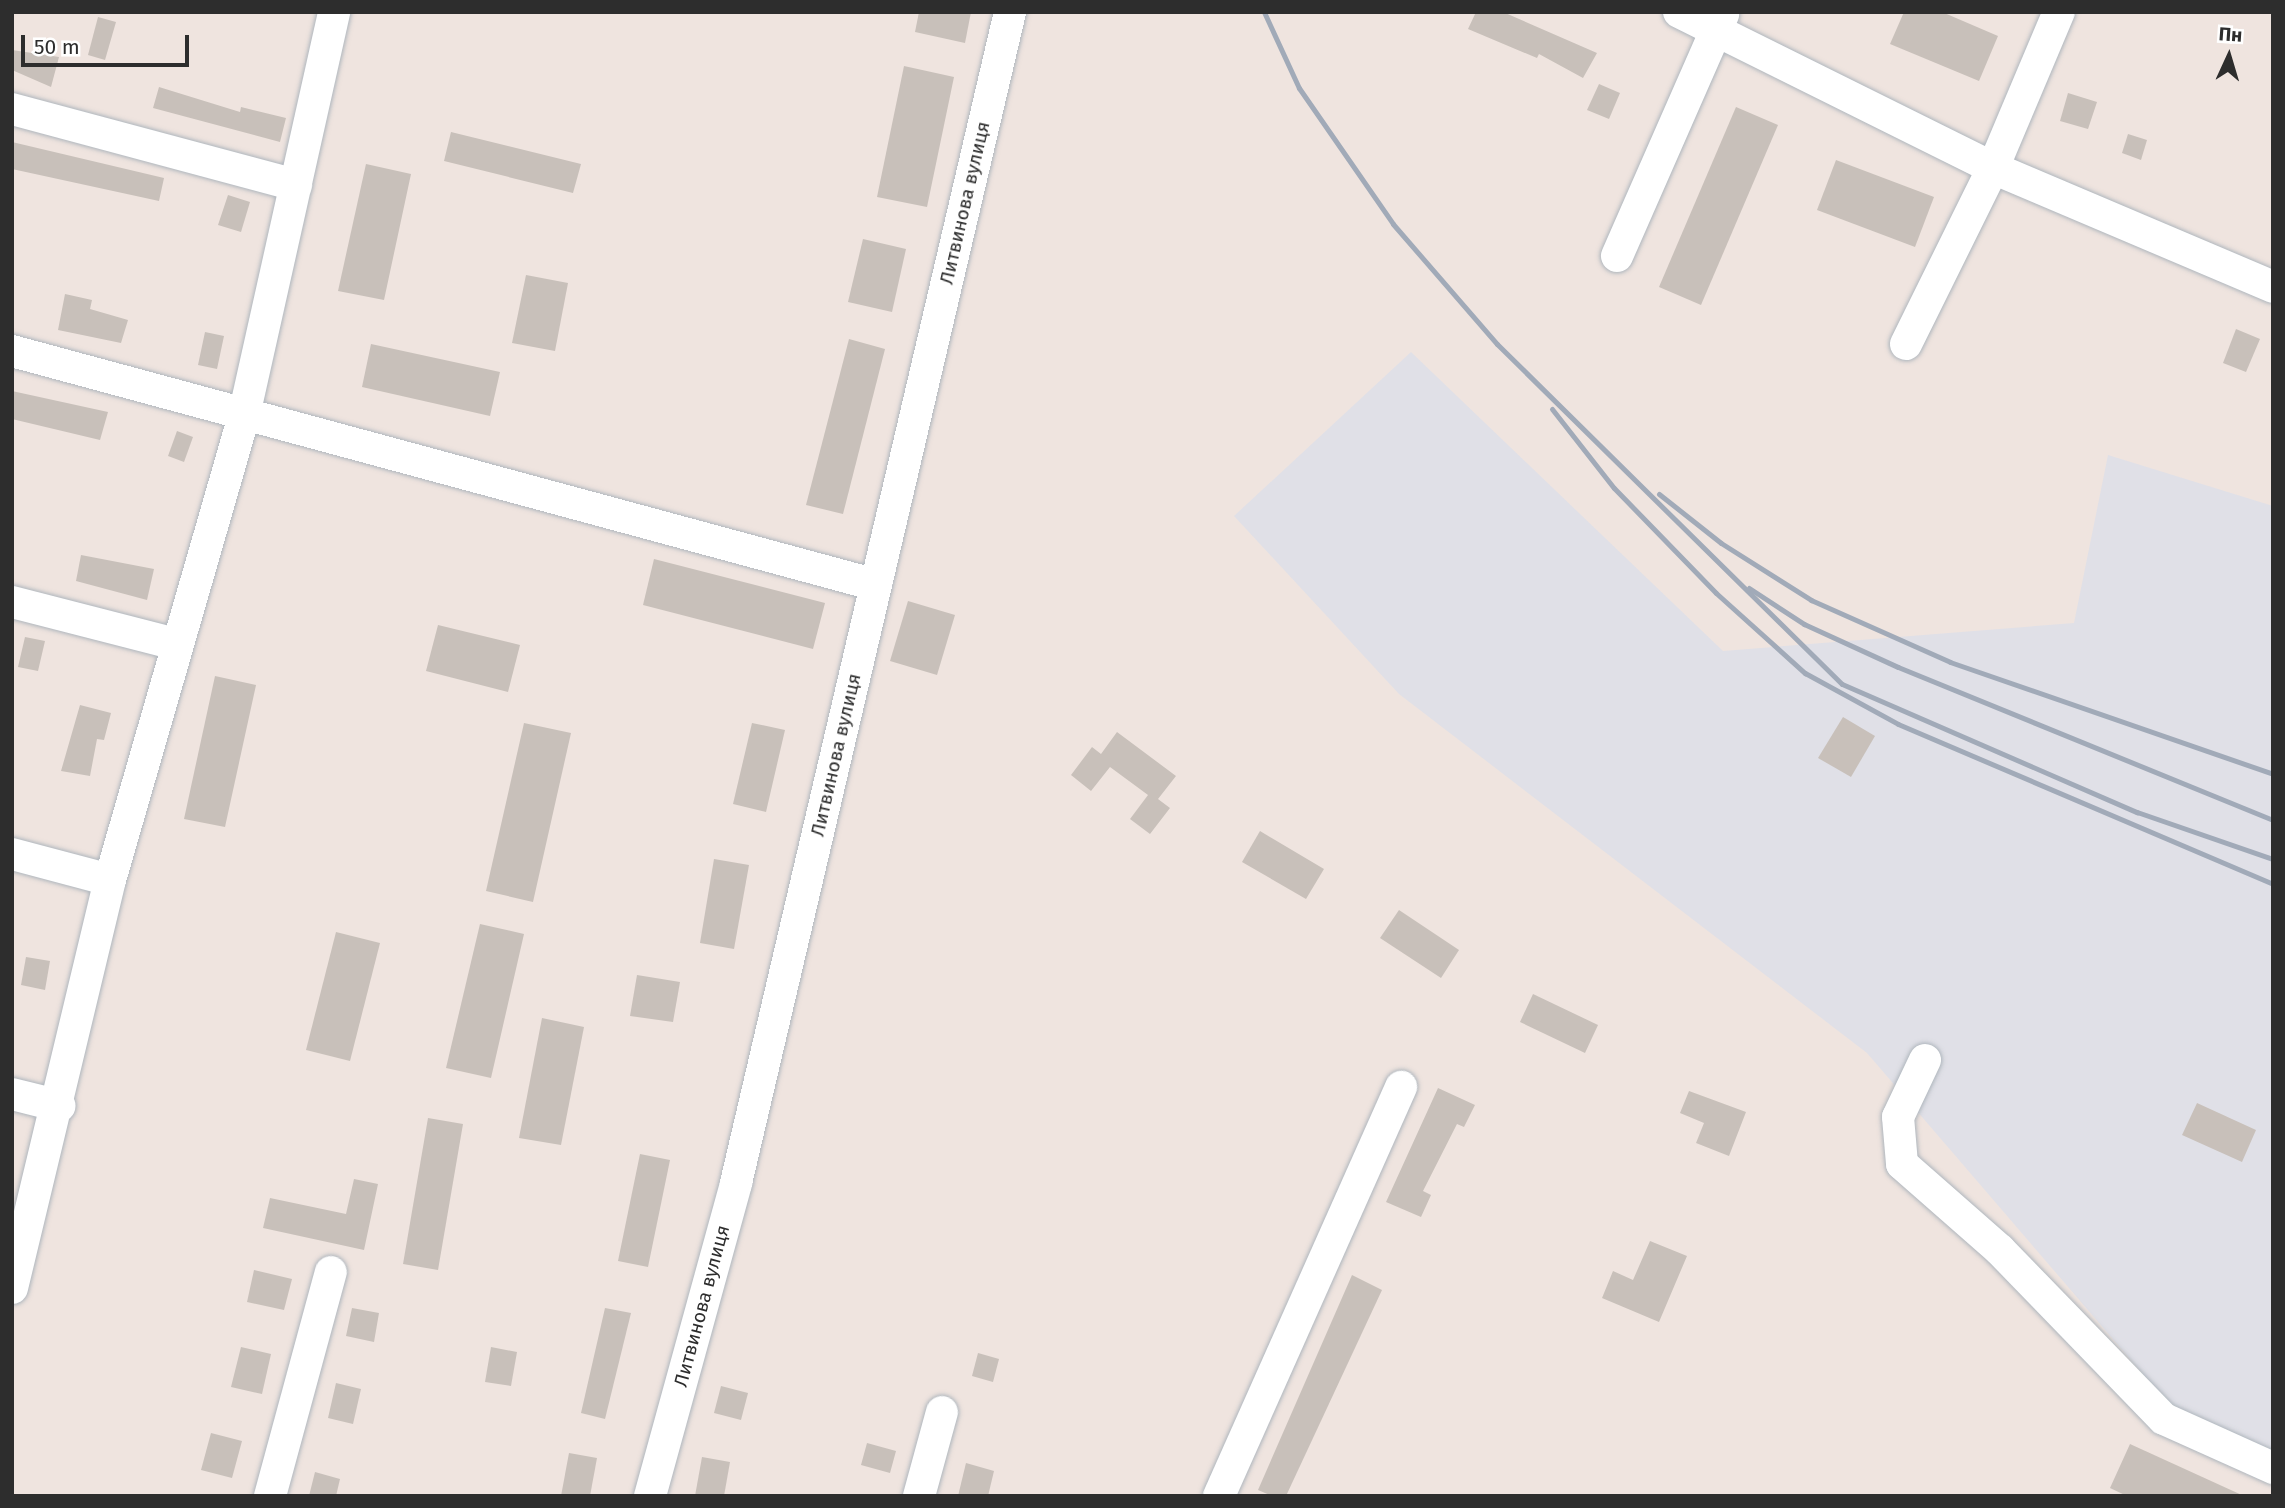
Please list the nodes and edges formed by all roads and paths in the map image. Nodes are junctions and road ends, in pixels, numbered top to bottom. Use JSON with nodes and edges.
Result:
{"nodes":[{"id":1,"x":334,"y":12,"type":"edge"},
{"id":2,"x":1010,"y":12,"type":"edge"},
{"id":3,"x":1679,"y":12,"type":"edge"},
{"id":4,"x":2059,"y":12,"type":"edge"},
{"id":5,"x":1720,"y":22,"type":"edge"},
{"id":6,"x":12,"y":109,"type":"edge"},
{"id":7,"x":1993,"y":168,"type":"junction"},
{"id":8,"x":296,"y":185,"type":"junction"},
{"id":9,"x":1618,"y":256,"type":"dead end"},
{"id":10,"x":2273,"y":287,"type":"edge"},
{"id":11,"x":1906,"y":344,"type":"dead end"},
{"id":12,"x":12,"y":351,"type":"edge"},
{"id":13,"x":245,"y":411,"type":"junction"},
{"id":14,"x":876,"y":585,"type":"junction"},
{"id":15,"x":12,"y":602,"type":"edge"},
{"id":16,"x":175,"y":644,"type":"junction"},
{"id":17,"x":12,"y":854,"type":"edge"},
{"id":18,"x":110,"y":880,"type":"junction"},
{"id":19,"x":1925,"y":1060,"type":"dead end"},
{"id":20,"x":1401,"y":1087,"type":"dead end"},
{"id":21,"x":12,"y":1094,"type":"edge"},
{"id":22,"x":60,"y":1106,"type":"junction"},
{"id":23,"x":331,"y":1272,"type":"dead end"},
{"id":24,"x":12,"y":1288,"type":"edge"},
{"id":25,"x":942,"y":1412,"type":"dead end"},
{"id":26,"x":2273,"y":1468,"type":"edge"},
{"id":27,"x":270,"y":1496,"type":"edge"},
{"id":28,"x":650,"y":1496,"type":"edge"},
{"id":29,"x":919,"y":1496,"type":"edge"},
{"id":30,"x":1219,"y":1496,"type":"edge"}],
"edges":[{"from":1,"to":8,"type":"street"},
{"from":2,"to":14,"type":"street","name":"Литвинова вулиця"},
{"from":3,"to":5,"type":"street"},
{"from":4,"to":7,"type":"street"},
{"from":5,"to":7,"type":"street"},
{"from":5,"to":9,"type":"street"},
{"from":6,"to":8,"type":"street"},
{"from":7,"to":10,"type":"street"},
{"from":7,"to":11,"type":"street"},
{"from":8,"to":13,"type":"street"},
{"from":12,"to":13,"type":"street"},
{"from":13,"to":14,"type":"street"},
{"from":13,"to":16,"type":"street"},
{"from":14,"to":28,"type":"street","name":"Литвинова вулиця"},
{"from":15,"to":16,"type":"street"},
{"from":16,"to":18,"type":"street"},
{"from":17,"to":18,"type":"street"},
{"from":18,"to":22,"type":"street"},
{"from":19,"to":26,"type":"street"},
{"from":20,"to":30,"type":"street"},
{"from":21,"to":22,"type":"street"},
{"from":22,"to":24,"type":"street"},
{"from":23,"to":27,"type":"street"},
{"from":25,"to":29,"type":"street"}]}
